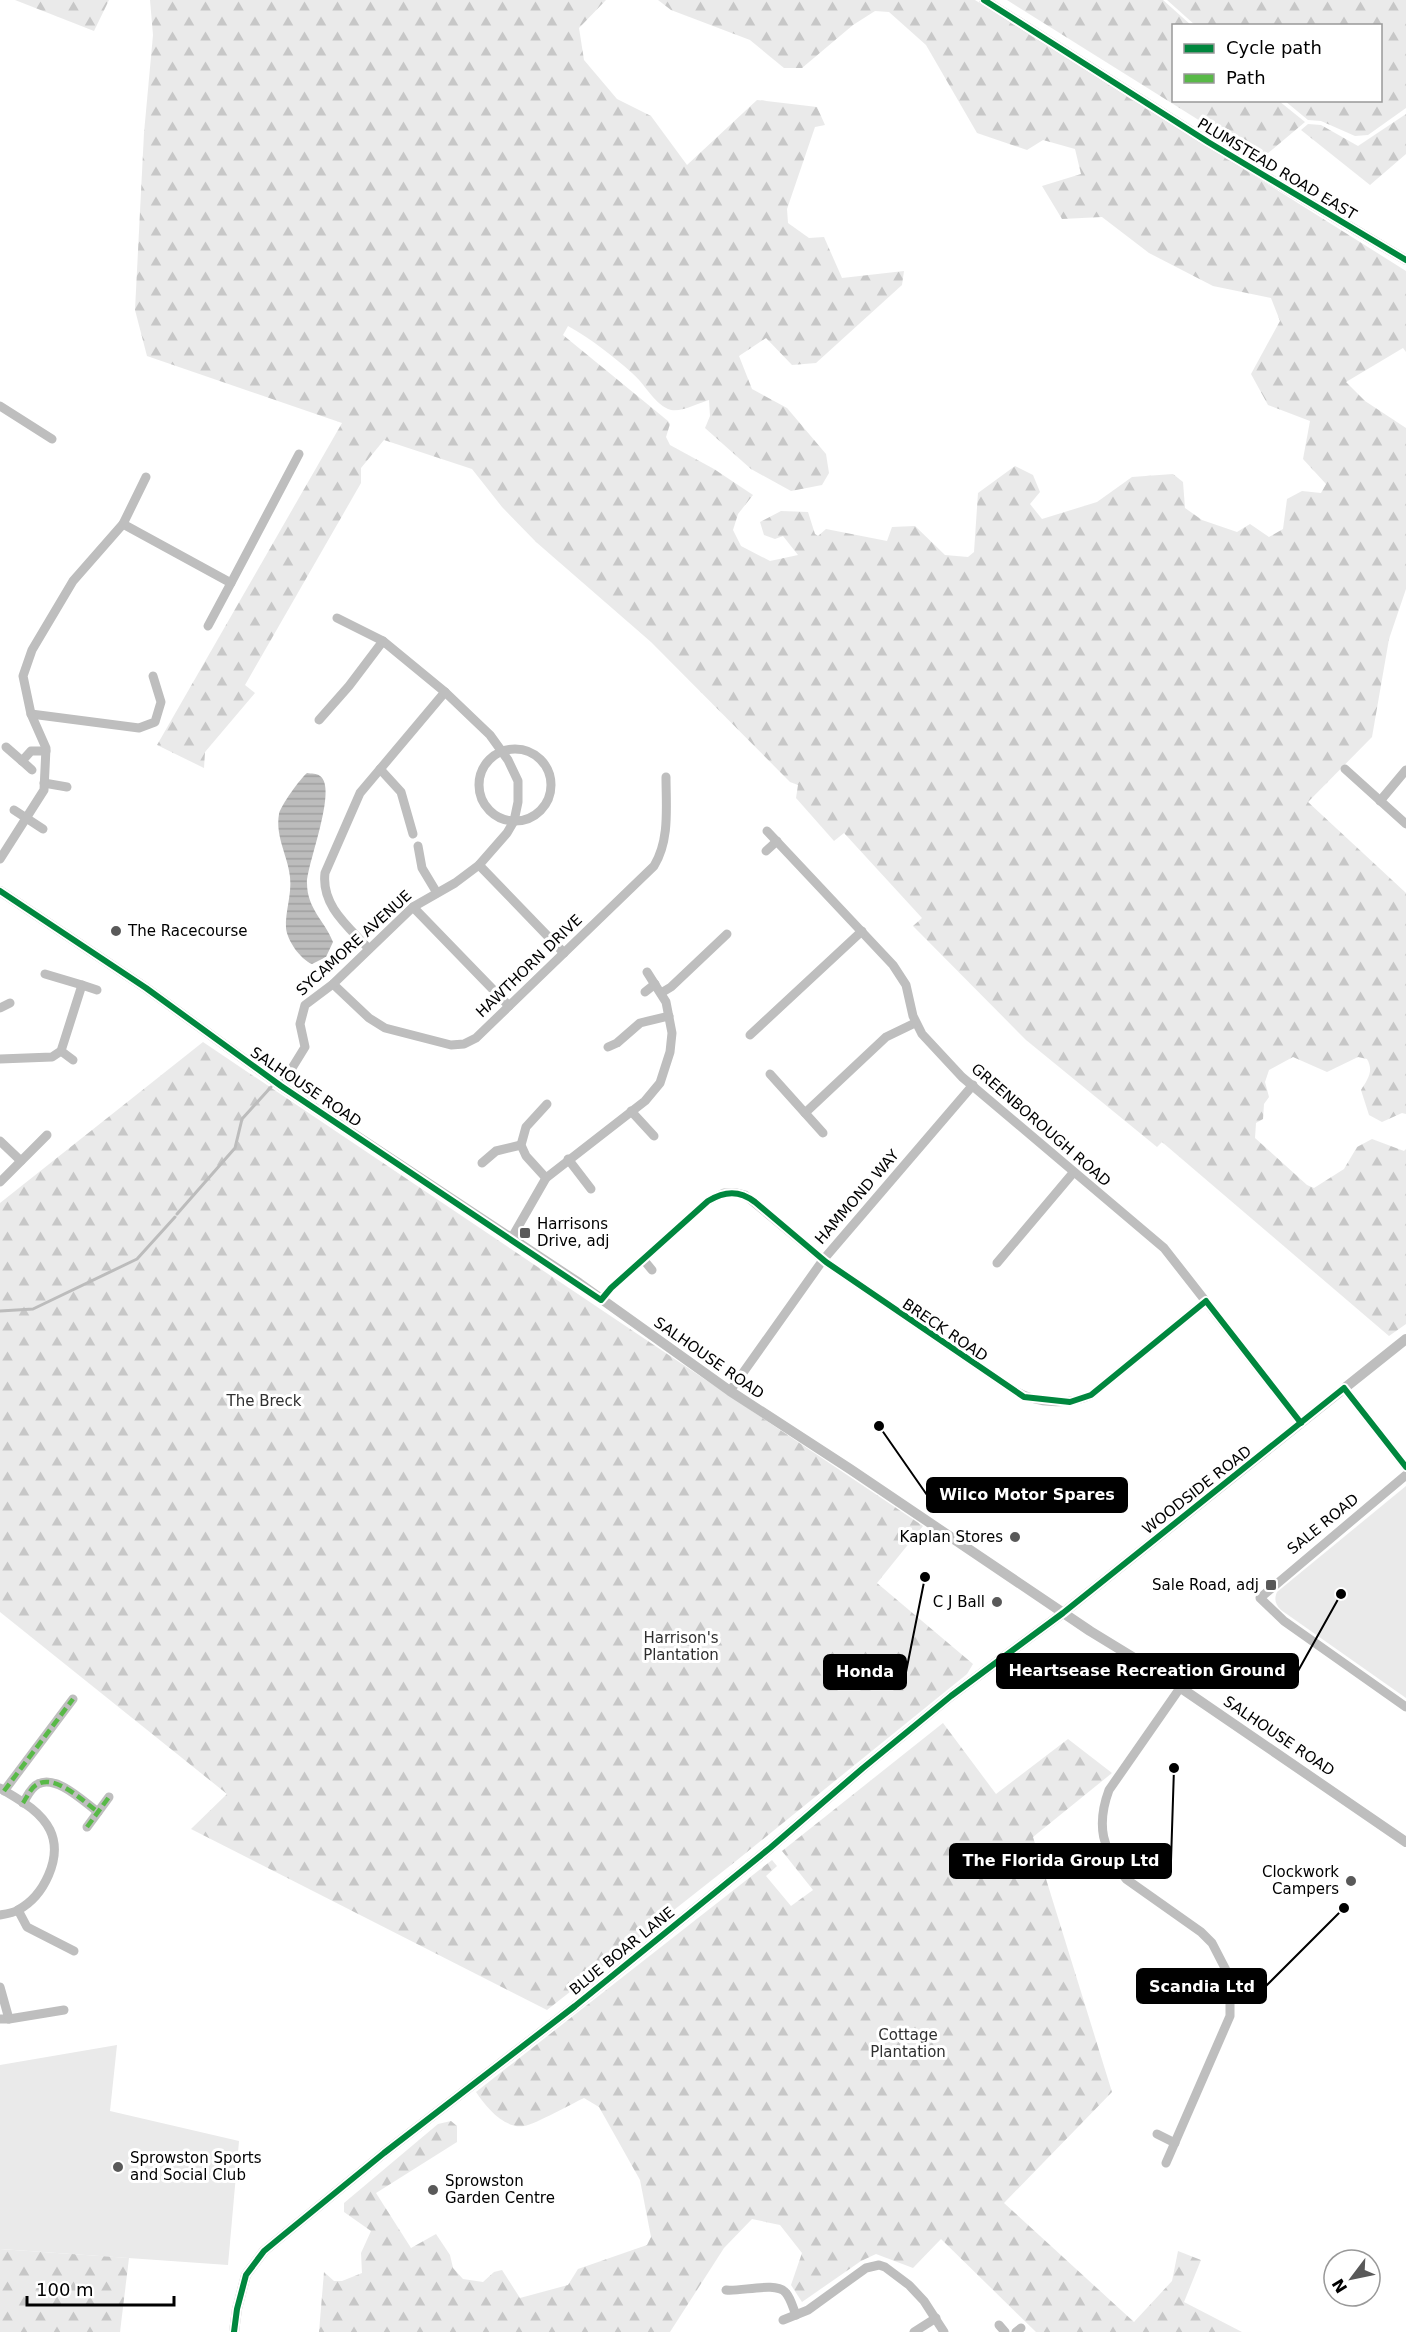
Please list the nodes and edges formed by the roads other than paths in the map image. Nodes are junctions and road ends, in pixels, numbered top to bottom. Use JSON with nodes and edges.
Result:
{"nodes":[{"id":1,"x":984,"y":0,"type":"edge"},
{"id":2,"x":1406,"y":261,"type":"edge"},
{"id":3,"x":0,"y":406,"type":"edge"},
{"id":4,"x":52,"y":439,"type":"dead end"},
{"id":5,"x":299,"y":454,"type":"dead end"},
{"id":6,"x":146,"y":477,"type":"dead end"},
{"id":7,"x":123,"y":524,"type":"junction"},
{"id":8,"x":231,"y":583,"type":"junction"},
{"id":9,"x":337,"y":618,"type":"dead end"},
{"id":10,"x":208,"y":626,"type":"dead end"},
{"id":11,"x":383,"y":641,"type":"junction"},
{"id":12,"x":153,"y":676,"type":"dead end"},
{"id":13,"x":445,"y":692,"type":"junction"},
{"id":14,"x":31,"y":714,"type":"junction"},
{"id":15,"x":319,"y":720,"type":"dead end"},
{"id":16,"x":6,"y":747,"type":"dead end"},
{"id":17,"x":46,"y":751,"type":"junction"},
{"id":18,"x":502,"y":751,"type":"junction"},
{"id":19,"x":22,"y":761,"type":"junction"},
{"id":20,"x":380,"y":769,"type":"junction"},
{"id":21,"x":1345,"y":769,"type":"dead end"},
{"id":22,"x":32,"y":770,"type":"dead end"},
{"id":23,"x":1406,"y":770,"type":"edge"},
{"id":24,"x":666,"y":777,"type":"dead end"},
{"id":25,"x":44,"y":783,"type":"junction"},
{"id":26,"x":67,"y":787,"type":"dead end"},
{"id":27,"x":1380,"y":801,"type":"junction"},
{"id":28,"x":14,"y":810,"type":"dead end"},
{"id":29,"x":26,"y":818,"type":"junction"},
{"id":30,"x":514,"y":821,"type":"junction"},
{"id":31,"x":1406,"y":824,"type":"edge"},
{"id":32,"x":43,"y":829,"type":"dead end"},
{"id":33,"x":768,"y":831,"type":"dead end"},
{"id":34,"x":413,"y":834,"type":"dead end"},
{"id":35,"x":777,"y":841,"type":"junction"},
{"id":36,"x":418,"y":846,"type":"dead end"},
{"id":37,"x":766,"y":851,"type":"dead end"},
{"id":38,"x":0,"y":859,"type":"edge"},
{"id":39,"x":479,"y":866,"type":"junction"},
{"id":40,"x":0,"y":891,"type":"edge"},
{"id":41,"x":437,"y":893,"type":"junction"},
{"id":42,"x":413,"y":907,"type":"junction"},
{"id":43,"x":862,"y":931,"type":"junction"},
{"id":44,"x":727,"y":934,"type":"dead end"},
{"id":45,"x":369,"y":949,"type":"junction"},
{"id":46,"x":564,"y":953,"type":"junction"},
{"id":47,"x":647,"y":972,"type":"dead end"},
{"id":48,"x":45,"y":974,"type":"dead end"},
{"id":49,"x":333,"y":984,"type":"junction"},
{"id":50,"x":655,"y":984,"type":"junction"},
{"id":51,"x":82,"y":985,"type":"junction"},
{"id":52,"x":97,"y":990,"type":"dead end"},
{"id":53,"x":645,"y":992,"type":"dead end"},
{"id":54,"x":661,"y":993,"type":"junction"},
{"id":55,"x":10,"y":1004,"type":"dead end"},
{"id":56,"x":509,"y":1006,"type":"junction"},
{"id":57,"x":0,"y":1008,"type":"edge"},
{"id":58,"x":669,"y":1016,"type":"junction"},
{"id":59,"x":915,"y":1023,"type":"junction"},
{"id":60,"x":750,"y":1035,"type":"dead end"},
{"id":61,"x":608,"y":1047,"type":"dead end"},
{"id":62,"x":0,"y":1048,"type":"edge"},
{"id":63,"x":61,"y":1051,"type":"junction"},
{"id":64,"x":1,"y":1059,"type":"edge"},
{"id":65,"x":73,"y":1060,"type":"dead end"},
{"id":66,"x":770,"y":1074,"type":"dead end"},
{"id":67,"x":973,"y":1085,"type":"junction"},
{"id":68,"x":281,"y":1086,"type":"junction"},
{"id":69,"x":547,"y":1104,"type":"dead end"},
{"id":70,"x":631,"y":1111,"type":"junction"},
{"id":71,"x":805,"y":1113,"type":"junction"},
{"id":72,"x":823,"y":1133,"type":"dead end"},
{"id":73,"x":47,"y":1135,"type":"dead end"},
{"id":74,"x":654,"y":1136,"type":"dead end"},
{"id":75,"x":0,"y":1141,"type":"edge"},
{"id":76,"x":521,"y":1145,"type":"junction"},
{"id":77,"x":568,"y":1159,"type":"junction"},
{"id":78,"x":21,"y":1161,"type":"junction"},
{"id":79,"x":482,"y":1163,"type":"dead end"},
{"id":80,"x":1073,"y":1173,"type":"junction"},
{"id":81,"x":546,"y":1178,"type":"junction"},
{"id":82,"x":0,"y":1182,"type":"edge"},
{"id":83,"x":591,"y":1189,"type":"dead end"},
{"id":84,"x":511,"y":1239,"type":"junction"},
{"id":85,"x":643,"y":1260,"type":"junction"},
{"id":86,"x":823,"y":1260,"type":"junction"},
{"id":87,"x":997,"y":1263,"type":"dead end"},
{"id":88,"x":631,"y":1270,"type":"dead end"},
{"id":89,"x":652,"y":1270,"type":"dead end"},
{"id":90,"x":1206,"y":1301,"type":"junction"},
{"id":91,"x":1406,"y":1339,"type":"edge"},
{"id":92,"x":1344,"y":1388,"type":"junction"},
{"id":93,"x":730,"y":1391,"type":"junction"},
{"id":94,"x":1301,"y":1423,"type":"junction"},
{"id":95,"x":1406,"y":1467,"type":"edge"},
{"id":96,"x":1406,"y":1475,"type":"edge"},
{"id":97,"x":1063,"y":1613,"type":"junction"},
{"id":98,"x":1180,"y":1688,"type":"junction"},
{"id":99,"x":73,"y":1699,"type":"dead end"},
{"id":100,"x":1406,"y":1707,"type":"edge"},
{"id":101,"x":2,"y":1789,"type":"edge"},
{"id":102,"x":109,"y":1797,"type":"dead end"},
{"id":103,"x":23,"y":1803,"type":"junction"},
{"id":104,"x":98,"y":1812,"type":"junction"},
{"id":105,"x":87,"y":1827,"type":"dead end"},
{"id":106,"x":1406,"y":1842,"type":"edge"},
{"id":107,"x":18,"y":1910,"type":"junction"},
{"id":108,"x":0,"y":1915,"type":"edge"},
{"id":109,"x":74,"y":1951,"type":"dead end"},
{"id":110,"x":0,"y":1988,"type":"edge"},
{"id":111,"x":64,"y":2010,"type":"dead end"},
{"id":112,"x":4,"y":2019,"type":"edge"},
{"id":113,"x":1157,"y":2134,"type":"dead end"},
{"id":114,"x":1175,"y":2143,"type":"junction"},
{"id":115,"x":1166,"y":2163,"type":"dead end"},
{"id":116,"x":726,"y":2290,"type":"dead end"},
{"id":117,"x":796,"y":2315,"type":"junction"},
{"id":118,"x":936,"y":2318,"type":"junction"},
{"id":119,"x":783,"y":2320,"type":"dead end"},
{"id":120,"x":234,"y":2332,"type":"edge"},
{"id":121,"x":914,"y":2332,"type":"edge"},
{"id":122,"x":944,"y":2332,"type":"edge"}],
"edges":[{"from":1,"to":2,"type":"street","name":"PLUMSTEAD ROAD EAST"},
{"from":3,"to":4,"type":"street"},
{"from":5,"to":8,"type":"street"},
{"from":6,"to":7,"type":"street"},
{"from":7,"to":8,"type":"street"},
{"from":7,"to":14,"type":"street"},
{"from":8,"to":10,"type":"street"},
{"from":9,"to":11,"type":"street","name":"SYCAMORE AVENUE"},
{"from":11,"to":13,"type":"street","name":"SYCAMORE AVENUE"},
{"from":11,"to":15,"type":"street"},
{"from":12,"to":14,"type":"street"},
{"from":13,"to":18,"type":"street","name":"SYCAMORE AVENUE"},
{"from":13,"to":20,"type":"street"},
{"from":14,"to":17,"type":"street"},
{"from":16,"to":19,"type":"street"},
{"from":17,"to":19,"type":"street"},
{"from":17,"to":25,"type":"street"},
{"from":18,"to":30,"type":"street","name":"SYCAMORE AVENUE"},
{"from":18,"to":30,"type":"street"},
{"from":18,"to":30,"type":"street"},
{"from":19,"to":22,"type":"street"},
{"from":20,"to":34,"type":"street"},
{"from":20,"to":45,"type":"street"},
{"from":21,"to":27,"type":"street"},
{"from":23,"to":27,"type":"street"},
{"from":24,"to":46,"type":"street","name":"HAWTHORN DRIVE"},
{"from":25,"to":26,"type":"street"},
{"from":25,"to":29,"type":"street"},
{"from":27,"to":31,"type":"street"},
{"from":28,"to":29,"type":"street"},
{"from":29,"to":32,"type":"street"},
{"from":29,"to":38,"type":"street"},
{"from":30,"to":39,"type":"street","name":"SYCAMORE AVENUE"},
{"from":33,"to":35,"type":"street","name":"GREENBOROUGH ROAD"},
{"from":35,"to":37,"type":"street"},
{"from":35,"to":43,"type":"street","name":"GREENBOROUGH ROAD"},
{"from":36,"to":41,"type":"street","name":"SYCAMORE AVENUE"},
{"from":39,"to":41,"type":"street","name":"SYCAMORE AVENUE"},
{"from":39,"to":46,"type":"street"},
{"from":40,"to":68,"type":"street","name":"SALHOUSE ROAD"},
{"from":41,"to":42,"type":"street","name":"SYCAMORE AVENUE"},
{"from":42,"to":45,"type":"street","name":"SYCAMORE AVENUE"},
{"from":42,"to":56,"type":"street"},
{"from":43,"to":59,"type":"street","name":"GREENBOROUGH ROAD"},
{"from":43,"to":60,"type":"street"},
{"from":44,"to":54,"type":"street"},
{"from":45,"to":49,"type":"street","name":"SYCAMORE AVENUE"},
{"from":46,"to":56,"type":"street","name":"HAWTHORN DRIVE"},
{"from":47,"to":50,"type":"street"},
{"from":48,"to":51,"type":"street"},
{"from":49,"to":56,"type":"street","name":"HAWTHORN DRIVE"},
{"from":49,"to":68,"type":"street","name":"SYCAMORE AVENUE"},
{"from":50,"to":53,"type":"street"},
{"from":50,"to":54,"type":"street"},
{"from":51,"to":52,"type":"street"},
{"from":51,"to":63,"type":"street"},
{"from":54,"to":58,"type":"street"},
{"from":55,"to":57,"type":"street"},
{"from":58,"to":61,"type":"street"},
{"from":58,"to":70,"type":"street"},
{"from":59,"to":67,"type":"street","name":"GREENBOROUGH ROAD"},
{"from":59,"to":71,"type":"street"},
{"from":62,"to":64,"type":"street"},
{"from":63,"to":64,"type":"street"},
{"from":63,"to":65,"type":"street"},
{"from":66,"to":71,"type":"street"},
{"from":67,"to":80,"type":"street","name":"GREENBOROUGH ROAD"},
{"from":67,"to":86,"type":"street","name":"HAMMOND WAY"},
{"from":68,"to":84,"type":"street","name":"SALHOUSE ROAD"},
{"from":69,"to":76,"type":"street"},
{"from":70,"to":74,"type":"street"},
{"from":70,"to":77,"type":"street"},
{"from":71,"to":72,"type":"street"},
{"from":73,"to":78,"type":"street"},
{"from":75,"to":78,"type":"street"},
{"from":76,"to":79,"type":"street"},
{"from":76,"to":81,"type":"street"},
{"from":77,"to":81,"type":"street"},
{"from":77,"to":83,"type":"street"},
{"from":78,"to":82,"type":"street"},
{"from":80,"to":87,"type":"street"},
{"from":80,"to":90,"type":"street","name":"GREENBOROUGH ROAD"},
{"from":81,"to":84,"type":"street"},
{"from":84,"to":93,"type":"street","name":"SALHOUSE ROAD"},
{"from":85,"to":86,"type":"street","name":"BRECK ROAD"},
{"from":85,"to":88,"type":"street"},
{"from":85,"to":89,"type":"street"},
{"from":86,"to":90,"type":"street","name":"BRECK ROAD"},
{"from":86,"to":93,"type":"street","name":"HAMMOND WAY"},
{"from":90,"to":94,"type":"street","name":"GREENBOROUGH ROAD"},
{"from":91,"to":92,"type":"street","name":"WOODSIDE ROAD"},
{"from":92,"to":94,"type":"street","name":"WOODSIDE ROAD"},
{"from":92,"to":95,"type":"street"},
{"from":93,"to":97,"type":"street","name":"SALHOUSE ROAD"},
{"from":94,"to":97,"type":"street","name":"WOODSIDE ROAD"},
{"from":96,"to":100,"type":"street","name":"SALE ROAD"},
{"from":97,"to":98,"type":"street","name":"SALHOUSE ROAD"},
{"from":97,"to":120,"type":"street","name":"BLUE BOAR LANE"},
{"from":98,"to":106,"type":"street","name":"SALHOUSE ROAD"},
{"from":98,"to":114,"type":"street"},
{"from":99,"to":101,"type":"street"},
{"from":101,"to":103,"type":"street"},
{"from":102,"to":104,"type":"street"},
{"from":103,"to":104,"type":"street"},
{"from":103,"to":107,"type":"street"},
{"from":104,"to":105,"type":"street"},
{"from":107,"to":108,"type":"street"},
{"from":107,"to":109,"type":"street"},
{"from":110,"to":112,"type":"street"},
{"from":111,"to":112,"type":"street"},
{"from":113,"to":114,"type":"street"},
{"from":114,"to":115,"type":"street"},
{"from":116,"to":117,"type":"street"},
{"from":117,"to":118,"type":"street"},
{"from":117,"to":119,"type":"street"},
{"from":118,"to":121,"type":"street"},
{"from":118,"to":122,"type":"street"}]}
